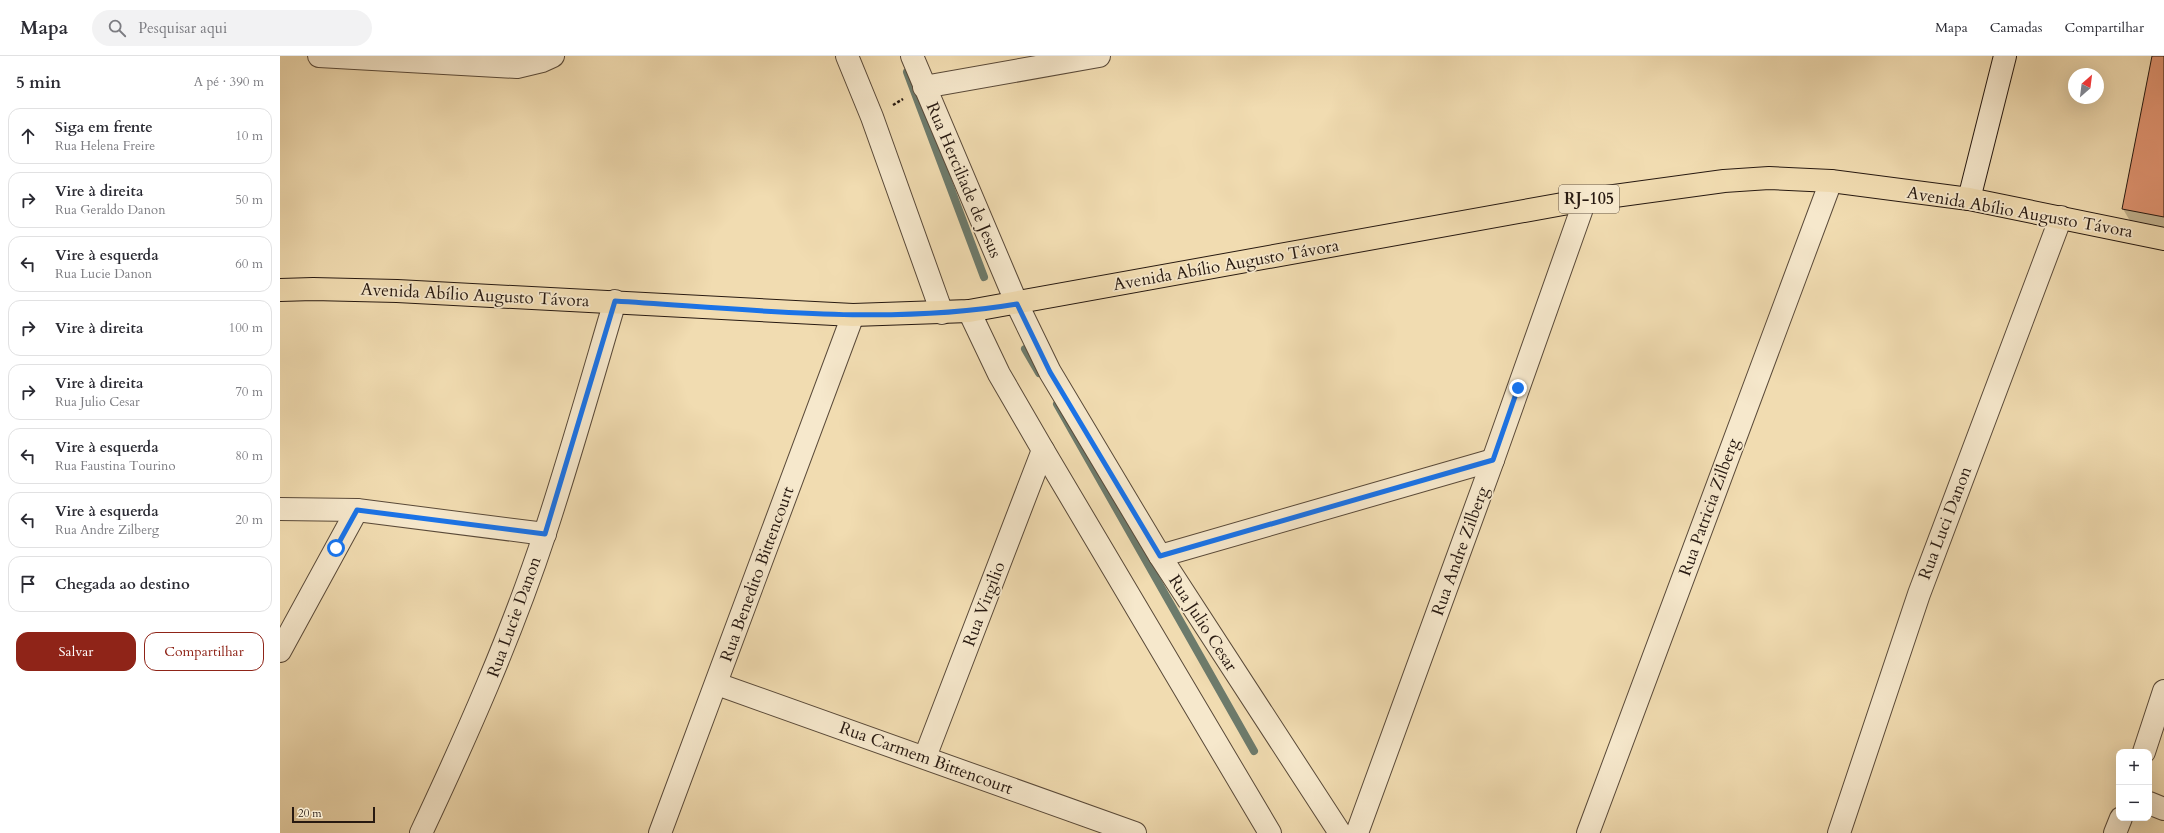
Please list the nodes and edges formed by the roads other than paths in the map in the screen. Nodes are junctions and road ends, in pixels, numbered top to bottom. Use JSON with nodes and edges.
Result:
{"nodes":[{"id":1,"x":319,"y":56,"type":"edge"},
{"id":2,"x":553,"y":56,"type":"edge"},
{"id":3,"x":847,"y":56,"type":"edge"},
{"id":4,"x":912,"y":56,"type":"edge"},
{"id":5,"x":1099,"y":56,"type":"edge"},
{"id":6,"x":2004,"y":56,"type":"edge"},
{"id":7,"x":924,"y":87,"type":"junction"},
{"id":8,"x":1831,"y":181,"type":"junction"},
{"id":9,"x":1969,"y":199,"type":"junction"},
{"id":10,"x":1585,"y":200,"type":"junction"},
{"id":11,"x":2061,"y":217,"type":"junction"},
{"id":12,"x":2164,"y":239,"type":"edge"},
{"id":13,"x":280,"y":290,"type":"edge"},
{"id":14,"x":615,"y":301,"type":"junction"},
{"id":15,"x":1013,"y":304,"type":"junction"},
{"id":16,"x":978,"y":310,"type":"junction"},
{"id":17,"x":942,"y":313,"type":"junction"},
{"id":18,"x":853,"y":315,"type":"junction"},
{"id":19,"x":1043,"y":450,"type":"junction"},
{"id":20,"x":1493,"y":460,"type":"junction"},
{"id":21,"x":280,"y":509,"type":"edge"},
{"id":22,"x":357,"y":510,"type":"junction"},
{"id":23,"x":545,"y":534,"type":"junction"},
{"id":24,"x":1160,"y":556,"type":"junction"},
{"id":25,"x":280,"y":651,"type":"edge"},
{"id":26,"x":716,"y":684,"type":"junction"},
{"id":27,"x":2164,"y":691,"type":"edge"},
{"id":28,"x":2145,"y":749,"type":"edge"},
{"id":29,"x":925,"y":757,"type":"junction"},
{"id":30,"x":2152,"y":804,"type":"edge"},
{"id":31,"x":2164,"y":809,"type":"edge"},
{"id":32,"x":2120,"y":821,"type":"edge"},
{"id":33,"x":422,"y":833,"type":"edge"},
{"id":34,"x":660,"y":833,"type":"edge"},
{"id":35,"x":1135,"y":833,"type":"edge"},
{"id":36,"x":1270,"y":833,"type":"edge"},
{"id":37,"x":1340,"y":833,"type":"edge"},
{"id":38,"x":1357,"y":833,"type":"edge"},
{"id":39,"x":1588,"y":833,"type":"edge"},
{"id":40,"x":1839,"y":833,"type":"edge"},
{"id":41,"x":2115,"y":833,"type":"edge"}],
"edges":[{"from":1,"to":2,"type":"street"},
{"from":3,"to":17,"type":"street"},
{"from":4,"to":7,"type":"street","name":"Rua Herciliade de Jesus"},
{"from":5,"to":7,"type":"street"},
{"from":6,"to":9,"type":"street"},
{"from":7,"to":15,"type":"street","name":"Rua Herciliade de Jesus"},
{"from":8,"to":9,"type":"main road","name":"Avenida Abílio Augusto Távora","number":"RJ-105"},
{"from":8,"to":10,"type":"main road","name":"Avenida Abílio Augusto Távora","number":"RJ-105"},
{"from":8,"to":39,"type":"street","name":"Rua Patricia Zilberg"},
{"from":9,"to":11,"type":"main road","name":"Avenida Abílio Augusto Távora","number":"RJ-105"},
{"from":10,"to":15,"type":"main road","name":"Avenida Abílio Augusto Távora","number":"RJ-105"},
{"from":10,"to":20,"type":"street","name":"Rua Andre Zilberg"},
{"from":11,"to":12,"type":"main road","name":"Avenida Abílio Augusto Távora","number":"RJ-105"},
{"from":11,"to":40,"type":"street","name":"Rua Luci Danon"},
{"from":13,"to":14,"type":"main road","name":"Avenida Abílio Augusto Távora","number":"RJ-105"},
{"from":14,"to":18,"type":"main road","name":"Avenida Abílio Augusto Távora","number":"RJ-105"},
{"from":14,"to":23,"type":"street","name":"Rua Lucie Danon"},
{"from":15,"to":16,"type":"main road","name":"Avenida Abílio Augusto Távora","number":"RJ-105"},
{"from":15,"to":24,"type":"street","name":"Rua Julio Cesar"},
{"from":16,"to":17,"type":"main road","name":"Avenida Abílio Augusto Távora","number":"RJ-105"},
{"from":16,"to":19,"type":"street"},
{"from":17,"to":18,"type":"main road","name":"Avenida Abílio Augusto Távora","number":"RJ-105"},
{"from":18,"to":26,"type":"street","name":"Rua Benedito Bittencourt"},
{"from":19,"to":29,"type":"street","name":"Rua Virgilio"},
{"from":19,"to":36,"type":"street"},
{"from":20,"to":24,"type":"street"},
{"from":20,"to":38,"type":"street","name":"Rua Andre Zilberg"},
{"from":21,"to":22,"type":"street"},
{"from":22,"to":23,"type":"street"},
{"from":22,"to":25,"type":"street"},
{"from":23,"to":33,"type":"street","name":"Rua Lucie Danon"},
{"from":24,"to":37,"type":"street","name":"Rua Julio Cesar"},
{"from":26,"to":29,"type":"street","name":"Rua Carmem Bittencourt"},
{"from":26,"to":34,"type":"street","name":"Rua Benedito Bittencourt"},
{"from":27,"to":28,"type":"street"},
{"from":29,"to":35,"type":"street","name":"Rua Carmem Bittencourt"},
{"from":30,"to":31,"type":"street"},
{"from":32,"to":41,"type":"street"}]}
